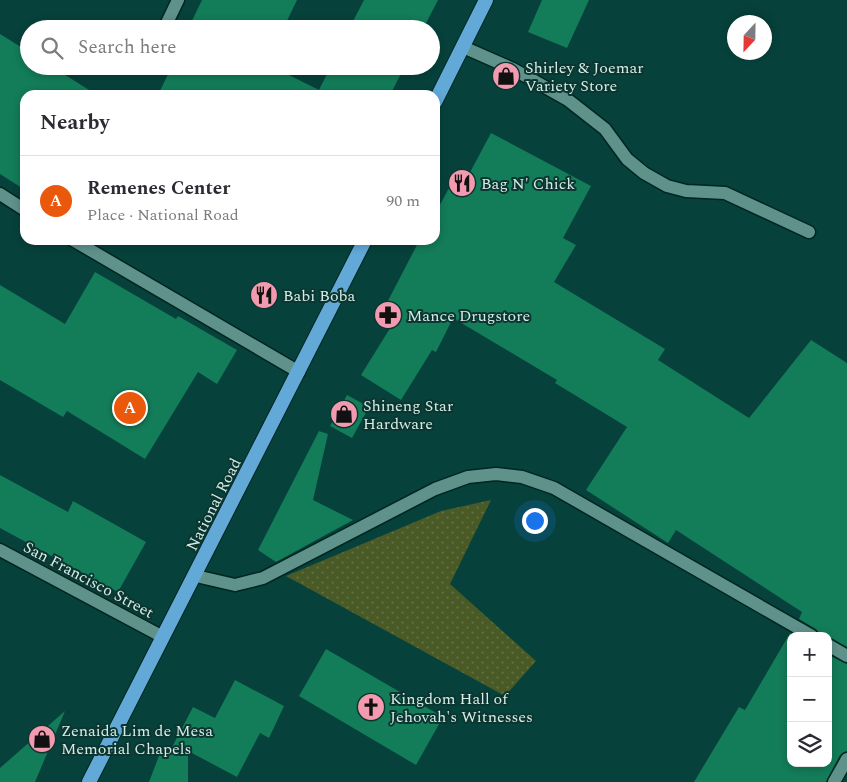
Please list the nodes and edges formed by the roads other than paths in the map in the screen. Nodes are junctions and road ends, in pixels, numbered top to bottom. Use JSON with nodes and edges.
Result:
{"nodes":[{"id":1,"x":178,"y":0,"type":"edge"},
{"id":2,"x":486,"y":0,"type":"edge"},
{"id":3,"x":168,"y":20,"type":"edge"},
{"id":4,"x":463,"y":47,"type":"junction"},
{"id":5,"x":440,"y":92,"type":"edge"},
{"id":6,"x":0,"y":194,"type":"edge"},
{"id":7,"x":20,"y":207,"type":"edge"},
{"id":8,"x":809,"y":232,"type":"dead end"},
{"id":9,"x":82,"y":245,"type":"edge"},
{"id":10,"x":362,"y":245,"type":"edge"},
{"id":11,"x":299,"y":372,"type":"junction"},
{"id":12,"x":0,"y":550,"type":"edge"},
{"id":13,"x":196,"y":576,"type":"junction"},
{"id":14,"x":805,"y":632,"type":"edge"},
{"id":15,"x":163,"y":637,"type":"junction"},
{"id":16,"x":832,"y":647,"type":"edge"},
{"id":17,"x":847,"y":656,"type":"edge"},
{"id":18,"x":847,"y":759,"type":"edge"},
{"id":19,"x":90,"y":782,"type":"edge"},
{"id":20,"x":834,"y":782,"type":"edge"}],
"edges":[{"from":1,"to":3,"type":"street"},
{"from":2,"to":4,"type":"highway"},
{"from":4,"to":5,"type":"highway"},
{"from":4,"to":8,"type":"street"},
{"from":6,"to":7,"type":"street"},
{"from":9,"to":11,"type":"street"},
{"from":10,"to":11,"type":"highway","name":"National Road"},
{"from":11,"to":13,"type":"highway","name":"National Road"},
{"from":12,"to":15,"type":"street","name":"San Francisco Street"},
{"from":13,"to":14,"type":"street"},
{"from":13,"to":15,"type":"highway","name":"National Road"},
{"from":15,"to":19,"type":"highway","name":"National Road"},
{"from":16,"to":17,"type":"street"},
{"from":18,"to":20,"type":"street"}]}
